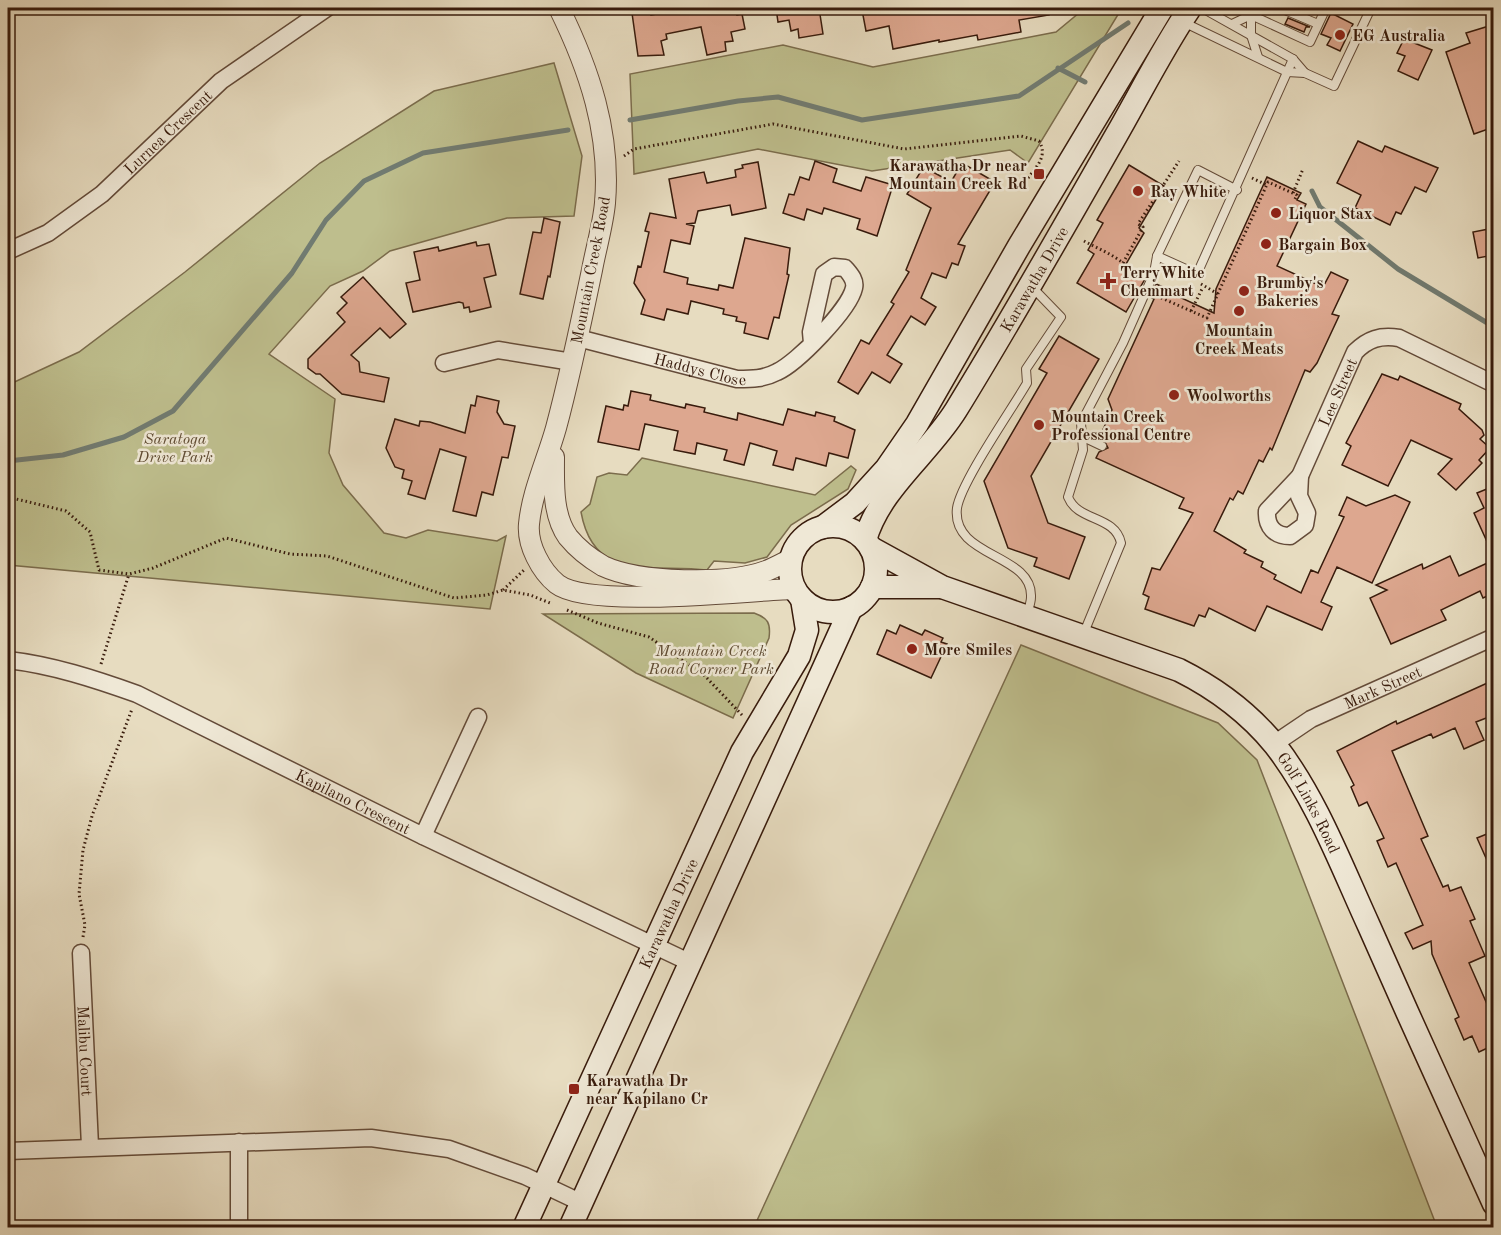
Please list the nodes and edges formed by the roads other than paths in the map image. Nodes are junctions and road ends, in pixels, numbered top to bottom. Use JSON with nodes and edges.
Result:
{"nodes":[{"id":1,"x":327,"y":8,"type":"edge"},
{"id":2,"x":559,"y":8,"type":"edge"},
{"id":3,"x":1202,"y":8,"type":"edge"},
{"id":4,"x":1280,"y":8,"type":"edge"},
{"id":5,"x":1326,"y":8,"type":"edge"},
{"id":6,"x":1371,"y":8,"type":"edge"},
{"id":7,"x":1160,"y":11,"type":"edge"},
{"id":8,"x":1253,"y":11,"type":"edge"},
{"id":9,"x":1186,"y":14,"type":"edge"},
{"id":10,"x":1232,"y":24,"type":"junction"},
{"id":11,"x":1318,"y":24,"type":"junction"},
{"id":12,"x":1251,"y":35,"type":"junction"},
{"id":13,"x":1258,"y":57,"type":"junction"},
{"id":14,"x":1293,"y":59,"type":"junction"},
{"id":15,"x":1287,"y":72,"type":"junction"},
{"id":16,"x":1305,"y":73,"type":"junction"},
{"id":17,"x":1237,"y":190,"type":"junction"},
{"id":18,"x":8,"y":251,"type":"edge"},
{"id":19,"x":1157,"y":255,"type":"junction"},
{"id":20,"x":1030,"y":286,"type":"junction"},
{"id":21,"x":578,"y":338,"type":"junction"},
{"id":22,"x":812,"y":343,"type":"dead end"},
{"id":23,"x":572,"y":362,"type":"junction"},
{"id":24,"x":444,"y":363,"type":"dead end"},
{"id":25,"x":1494,"y":384,"type":"edge"},
{"id":26,"x":555,"y":430,"type":"junction"},
{"id":27,"x":1083,"y":437,"type":"junction"},
{"id":28,"x":1102,"y":446,"type":"dead end"},
{"id":29,"x":1300,"y":476,"type":"dead end"},
{"id":30,"x":824,"y":527,"type":"junction"},
{"id":31,"x":868,"y":544,"type":"junction"},
{"id":32,"x":791,"y":559,"type":"junction"},
{"id":33,"x":872,"y":587,"type":"junction"},
{"id":34,"x":942,"y":587,"type":"junction"},
{"id":35,"x":799,"y":594,"type":"junction"},
{"id":36,"x":851,"y":608,"type":"junction"},
{"id":37,"x":1026,"y":616,"type":"junction"},
{"id":38,"x":1083,"y":636,"type":"junction"},
{"id":39,"x":1494,"y":637,"type":"edge"},
{"id":40,"x":8,"y":660,"type":"edge"},
{"id":41,"x":478,"y":717,"type":"dead end"},
{"id":42,"x":1274,"y":744,"type":"junction"},
{"id":43,"x":423,"y":836,"type":"junction"},
{"id":44,"x":653,"y":945,"type":"junction"},
{"id":45,"x":81,"y":954,"type":"road end"},
{"id":46,"x":691,"y":963,"type":"junction"},
{"id":47,"x":238,"y":1142,"type":"junction"},
{"id":48,"x":90,"y":1146,"type":"junction"},
{"id":49,"x":8,"y":1151,"type":"edge"},
{"id":50,"x":544,"y":1184,"type":"junction"},
{"id":51,"x":582,"y":1203,"type":"junction"},
{"id":52,"x":1494,"y":1204,"type":"edge"},
{"id":53,"x":239,"y":1227,"type":"edge"},
{"id":54,"x":524,"y":1227,"type":"edge"},
{"id":55,"x":570,"y":1227,"type":"edge"}],
"edges":[{"from":1,"to":18,"type":"street","name":"Lurnea Crescent"},
{"from":2,"to":21,"type":"street","name":"Mountain Creek Road"},
{"from":3,"to":10,"type":"lane"},
{"from":4,"to":11,"type":"lane"},
{"from":5,"to":11,"type":"lane"},
{"from":6,"to":16,"type":"lane"},
{"from":7,"to":9,"type":"lane"},
{"from":7,"to":30,"type":"main road","name":"Karawatha Drive"},
{"from":8,"to":10,"type":"lane"},
{"from":8,"to":11,"type":"lane"},
{"from":8,"to":12,"type":"lane"},
{"from":9,"to":13,"type":"lane"},
{"from":9,"to":20,"type":"main road","name":"Karawatha Drive"},
{"from":10,"to":12,"type":"lane"},
{"from":12,"to":13,"type":"lane"},
{"from":12,"to":14,"type":"lane"},
{"from":13,"to":15,"type":"lane"},
{"from":14,"to":15,"type":"lane"},
{"from":14,"to":16,"type":"lane"},
{"from":15,"to":16,"type":"lane"},
{"from":15,"to":17,"type":"lane"},
{"from":17,"to":19,"type":"lane"},
{"from":17,"to":19,"type":"lane"},
{"from":19,"to":27,"type":"lane"},
{"from":20,"to":31,"type":"main road","name":"Karawatha Drive"},
{"from":20,"to":37,"type":"lane"},
{"from":21,"to":22,"type":"street","name":"Haddys Close"},
{"from":21,"to":23,"type":"street","name":"Mountain Creek Road"},
{"from":23,"to":24,"type":"street"},
{"from":23,"to":26,"type":"street","name":"Mountain Creek Road"},
{"from":25,"to":29,"type":"street","name":"Lee Street"},
{"from":26,"to":32,"type":"street","name":"Mountain Creek Road"},
{"from":26,"to":35,"type":"street","name":"Mountain Creek Road"},
{"from":27,"to":28,"type":"lane"},
{"from":27,"to":38,"type":"lane"},
{"from":30,"to":31,"type":"main road"},
{"from":30,"to":32,"type":"main road"},
{"from":31,"to":33,"type":"main road"},
{"from":31,"to":34,"type":"main road","name":"Golf Links Road"},
{"from":32,"to":35,"type":"main road"},
{"from":33,"to":34,"type":"main road","name":"Golf Links Road"},
{"from":33,"to":36,"type":"main road"},
{"from":34,"to":37,"type":"main road","name":"Golf Links Road"},
{"from":35,"to":36,"type":"main road"},
{"from":35,"to":44,"type":"main road","name":"Karawatha Drive"},
{"from":36,"to":46,"type":"main road"},
{"from":37,"to":38,"type":"main road","name":"Golf Links Road"},
{"from":38,"to":42,"type":"main road","name":"Golf Links Road"},
{"from":39,"to":42,"type":"street","name":"Mark Street"},
{"from":40,"to":43,"type":"street","name":"Kapilano Crescent"},
{"from":41,"to":43,"type":"street"},
{"from":42,"to":52,"type":"main road","name":"Golf Links Road"},
{"from":43,"to":44,"type":"street","name":"Kapilano Crescent"},
{"from":44,"to":46,"type":"street","name":"Kapilano Crescent"},
{"from":44,"to":50,"type":"main road","name":"Karawatha Drive"},
{"from":45,"to":48,"type":"street","name":"Malibu Court"},
{"from":46,"to":51,"type":"main road"},
{"from":47,"to":48,"type":"street"},
{"from":47,"to":50,"type":"street"},
{"from":47,"to":53,"type":"street"},
{"from":48,"to":49,"type":"street"},
{"from":50,"to":51,"type":"street"},
{"from":50,"to":54,"type":"main road","name":"Karawatha Drive"},
{"from":51,"to":55,"type":"main road"}]}
